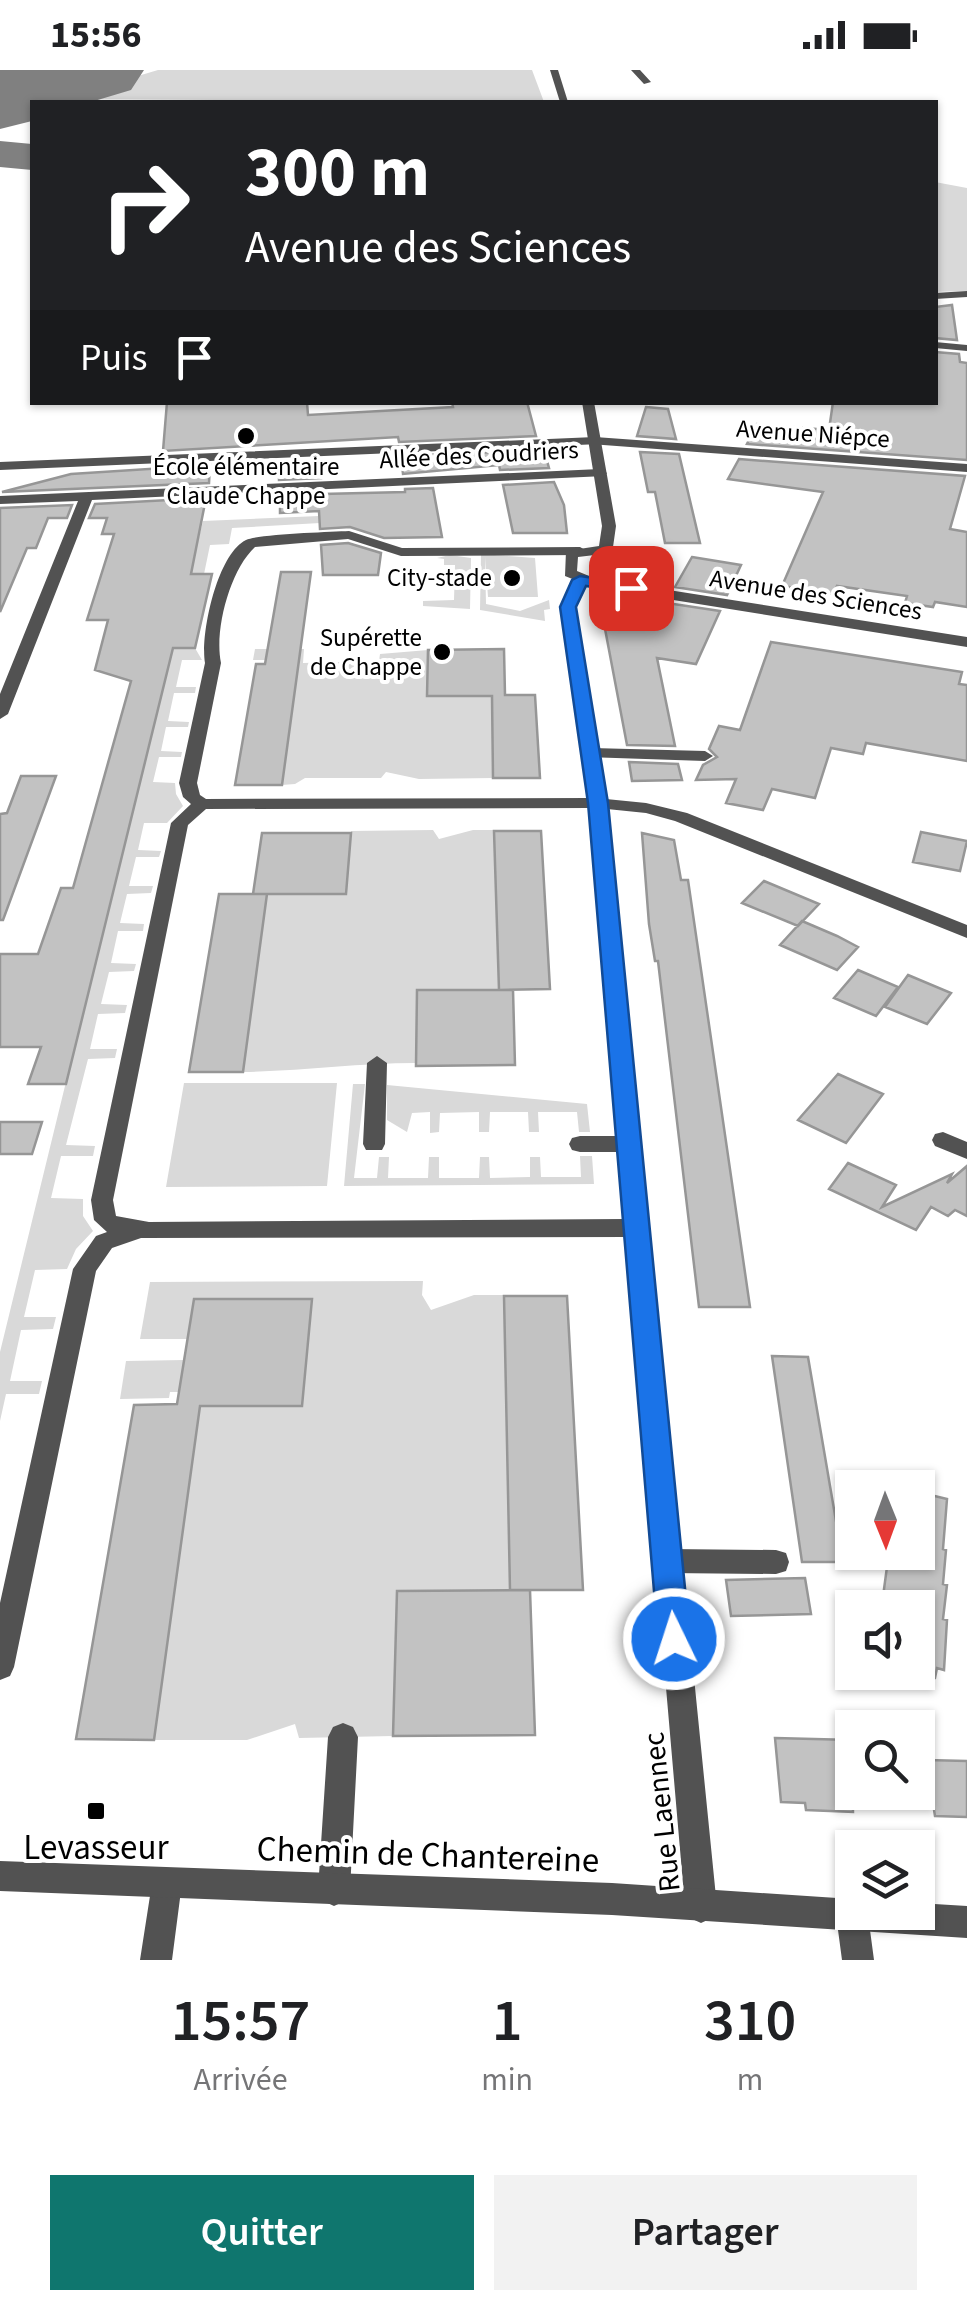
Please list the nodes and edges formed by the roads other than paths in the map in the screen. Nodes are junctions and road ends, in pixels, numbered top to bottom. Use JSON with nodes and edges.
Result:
{"nodes":[{"id":1,"x":554,"y":70,"type":"edge"},
{"id":2,"x":635,"y":70,"type":"edge"},
{"id":3,"x":647,"y":82,"type":"dead end"},
{"id":4,"x":563,"y":100,"type":"edge"},
{"id":5,"x":967,"y":294,"type":"edge"},
{"id":6,"x":938,"y":296,"type":"edge"},
{"id":7,"x":938,"y":346,"type":"edge"},
{"id":8,"x":967,"y":348,"type":"edge"},
{"id":9,"x":589,"y":405,"type":"edge"},
{"id":10,"x":595,"y":441,"type":"junction"},
{"id":11,"x":0,"y":466,"type":"edge"},
{"id":12,"x":967,"y":468,"type":"edge"},
{"id":13,"x":600,"y":473,"type":"junction"},
{"id":14,"x":88,"y":496,"type":"junction"},
{"id":15,"x":0,"y":500,"type":"edge"},
{"id":16,"x":606,"y":549,"type":"junction"},
{"id":17,"x":580,"y":550,"type":"junction"},
{"id":18,"x":624,"y":574,"type":"junction"},
{"id":19,"x":580,"y":580,"type":"junction"},
{"id":20,"x":605,"y":584,"type":"junction"},
{"id":21,"x":658,"y":593,"type":"junction"},
{"id":22,"x":967,"y":642,"type":"edge"},
{"id":23,"x":0,"y":714,"type":"edge"},
{"id":24,"x":592,"y":753,"type":"junction"},
{"id":25,"x":706,"y":756,"type":"dead end"},
{"id":26,"x":598,"y":803,"type":"junction"},
{"id":27,"x":202,"y":804,"type":"junction"},
{"id":28,"x":967,"y":932,"type":"edge"},
{"id":29,"x":377,"y":1062,"type":"dead end"},
{"id":30,"x":943,"y":1140,"type":"dead end"},
{"id":31,"x":374,"y":1144,"type":"dead end"},
{"id":32,"x":580,"y":1144,"type":"dead end"},
{"id":33,"x":630,"y":1144,"type":"junction"},
{"id":34,"x":967,"y":1150,"type":"edge"},
{"id":35,"x":638,"y":1228,"type":"junction"},
{"id":36,"x":149,"y":1231,"type":"junction"},
{"id":37,"x":668,"y":1562,"type":"junction"},
{"id":38,"x":776,"y":1562,"type":"dead end"},
{"id":39,"x":0,"y":1667,"type":"edge"},
{"id":40,"x":343,"y":1737,"type":"dead end"},
{"id":41,"x":0,"y":1876,"type":"edge"},
{"id":42,"x":166,"y":1883,"type":"junction"},
{"id":43,"x":334,"y":1890,"type":"junction"},
{"id":44,"x":701,"y":1907,"type":"junction"},
{"id":45,"x":835,"y":1914,"type":"edge"},
{"id":46,"x":935,"y":1920,"type":"edge"},
{"id":47,"x":967,"y":1922,"type":"edge"},
{"id":48,"x":854,"y":1930,"type":"edge"},
{"id":49,"x":156,"y":1960,"type":"edge"},
{"id":50,"x":858,"y":1960,"type":"edge"}],
"edges":[{"from":1,"to":4,"type":"street"},
{"from":2,"to":3,"type":"street"},
{"from":5,"to":6,"type":"street"},
{"from":7,"to":8,"type":"street"},
{"from":9,"to":10,"type":"street"},
{"from":10,"to":11,"type":"street","name":"Avenue Niépce"},
{"from":10,"to":12,"type":"street","name":"Avenue Niépce"},
{"from":10,"to":13,"type":"street"},
{"from":13,"to":14,"type":"street","name":"Allée des Coudriers"},
{"from":13,"to":16,"type":"street"},
{"from":14,"to":15,"type":"street","name":"Allée des Coudriers"},
{"from":14,"to":23,"type":"street"},
{"from":16,"to":17,"type":"street"},
{"from":16,"to":18,"type":"street"},
{"from":17,"to":19,"type":"street"},
{"from":17,"to":27,"type":"street"},
{"from":18,"to":20,"type":"street"},
{"from":18,"to":21,"type":"street","name":"Avenue des Sciences"},
{"from":19,"to":20,"type":"street"},
{"from":19,"to":24,"type":"street","name":"Rue Laennec"},
{"from":20,"to":21,"type":"street","name":"Avenue des Sciences"},
{"from":21,"to":22,"type":"street","name":"Avenue des Sciences"},
{"from":24,"to":25,"type":"street"},
{"from":24,"to":26,"type":"street","name":"Rue Laennec"},
{"from":26,"to":27,"type":"street"},
{"from":26,"to":28,"type":"street"},
{"from":26,"to":33,"type":"street","name":"Rue Laennec"},
{"from":27,"to":36,"type":"street"},
{"from":29,"to":31,"type":"street"},
{"from":30,"to":34,"type":"street"},
{"from":32,"to":33,"type":"street"},
{"from":33,"to":35,"type":"street","name":"Rue Laennec"},
{"from":35,"to":36,"type":"street"},
{"from":35,"to":37,"type":"street","name":"Rue Laennec"},
{"from":36,"to":39,"type":"street"},
{"from":37,"to":38,"type":"street"},
{"from":37,"to":44,"type":"street","name":"Rue Laennec"},
{"from":40,"to":43,"type":"street"},
{"from":41,"to":42,"type":"street","name":"Chemin de Chantereine"},
{"from":42,"to":43,"type":"street","name":"Chemin de Chantereine"},
{"from":42,"to":49,"type":"street"},
{"from":43,"to":44,"type":"street","name":"Chemin de Chantereine"},
{"from":44,"to":45,"type":"street","name":"Chemin de Chantereine"},
{"from":46,"to":47,"type":"street","name":"Chemin de Chantereine"},
{"from":48,"to":50,"type":"street"}]}
